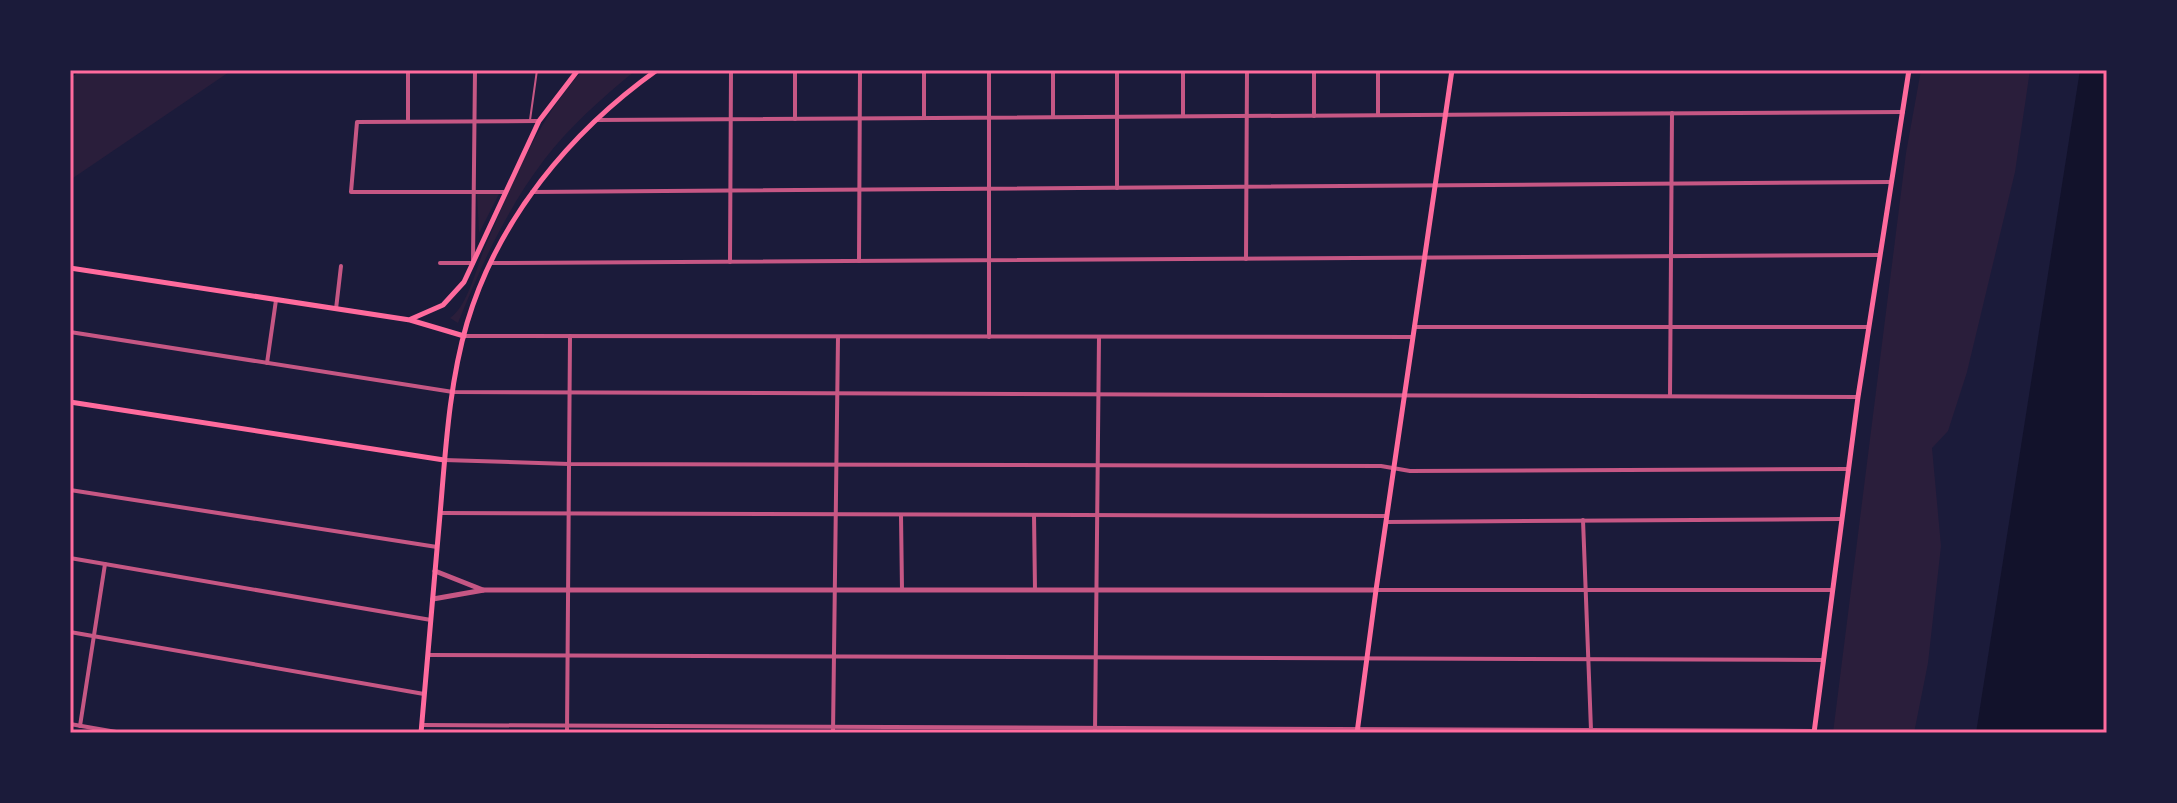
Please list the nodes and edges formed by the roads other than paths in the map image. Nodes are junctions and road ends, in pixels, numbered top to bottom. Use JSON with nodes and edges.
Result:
{"nodes":[{"id":1,"x":475,"y":70,"type":"edge"},
{"id":2,"x":537,"y":70,"type":"edge"},
{"id":3,"x":578,"y":70,"type":"edge"},
{"id":4,"x":657,"y":70,"type":"edge"},
{"id":5,"x":731,"y":70,"type":"edge"},
{"id":6,"x":795,"y":70,"type":"edge"},
{"id":7,"x":860,"y":70,"type":"edge"},
{"id":8,"x":924,"y":70,"type":"edge"},
{"id":9,"x":989,"y":70,"type":"edge"},
{"id":10,"x":1053,"y":70,"type":"edge"},
{"id":11,"x":1117,"y":70,"type":"edge"},
{"id":12,"x":1183,"y":70,"type":"edge"},
{"id":13,"x":1247,"y":70,"type":"edge"},
{"id":14,"x":1314,"y":70,"type":"edge"},
{"id":15,"x":1378,"y":70,"type":"edge"},
{"id":16,"x":1452,"y":70,"type":"edge"},
{"id":17,"x":1909,"y":70,"type":"edge"},
{"id":18,"x":408,"y":71,"type":"edge"},
{"id":19,"x":1903,"y":112,"type":"junction"},
{"id":20,"x":1672,"y":113,"type":"junction"},
{"id":21,"x":1378,"y":115,"type":"junction"},
{"id":22,"x":1445,"y":115,"type":"junction"},
{"id":23,"x":1183,"y":116,"type":"junction"},
{"id":24,"x":1247,"y":116,"type":"junction"},
{"id":25,"x":1314,"y":116,"type":"junction"},
{"id":26,"x":1053,"y":117,"type":"junction"},
{"id":27,"x":1117,"y":117,"type":"junction"},
{"id":28,"x":924,"y":118,"type":"junction"},
{"id":29,"x":989,"y":118,"type":"junction"},
{"id":30,"x":731,"y":119,"type":"junction"},
{"id":31,"x":795,"y":119,"type":"junction"},
{"id":32,"x":860,"y":119,"type":"junction"},
{"id":33,"x":594,"y":120,"type":"junction"},
{"id":34,"x":408,"y":121,"type":"junction"},
{"id":35,"x":475,"y":121,"type":"junction"},
{"id":36,"x":529,"y":121,"type":"junction"},
{"id":37,"x":539,"y":121,"type":"junction"},
{"id":38,"x":1891,"y":182,"type":"junction"},
{"id":39,"x":1671,"y":184,"type":"junction"},
{"id":40,"x":1435,"y":186,"type":"junction"},
{"id":41,"x":1247,"y":187,"type":"junction"},
{"id":42,"x":1117,"y":188,"type":"junction"},
{"id":43,"x":989,"y":189,"type":"junction"},
{"id":44,"x":860,"y":190,"type":"junction"},
{"id":45,"x":730,"y":191,"type":"junction"},
{"id":46,"x":475,"y":192,"type":"junction"},
{"id":47,"x":505,"y":192,"type":"junction"},
{"id":48,"x":532,"y":192,"type":"junction"},
{"id":49,"x":1880,"y":255,"type":"junction"},
{"id":50,"x":1671,"y":256,"type":"junction"},
{"id":51,"x":1424,"y":258,"type":"junction"},
{"id":52,"x":1246,"y":259,"type":"junction"},
{"id":53,"x":989,"y":260,"type":"junction"},
{"id":54,"x":859,"y":261,"type":"junction"},
{"id":55,"x":730,"y":262,"type":"junction"},
{"id":56,"x":440,"y":263,"type":"dead end"},
{"id":57,"x":473,"y":263,"type":"junction"},
{"id":58,"x":491,"y":263,"type":"junction"},
{"id":59,"x":341,"y":266,"type":"dead end"},
{"id":60,"x":70,"y":268,"type":"edge"},
{"id":61,"x":276,"y":300,"type":"junction"},
{"id":62,"x":336,"y":309,"type":"junction"},
{"id":63,"x":410,"y":320,"type":"junction"},
{"id":64,"x":1414,"y":327,"type":"junction"},
{"id":65,"x":1670,"y":327,"type":"junction"},
{"id":66,"x":1869,"y":327,"type":"junction"},
{"id":67,"x":70,"y":332,"type":"edge"},
{"id":68,"x":464,"y":336,"type":"junction"},
{"id":69,"x":570,"y":336,"type":"junction"},
{"id":70,"x":838,"y":337,"type":"junction"},
{"id":71,"x":989,"y":337,"type":"junction"},
{"id":72,"x":1099,"y":337,"type":"junction"},
{"id":73,"x":1412,"y":337,"type":"junction"},
{"id":74,"x":267,"y":363,"type":"junction"},
{"id":75,"x":453,"y":392,"type":"junction"},
{"id":76,"x":570,"y":392,"type":"junction"},
{"id":77,"x":837,"y":393,"type":"junction"},
{"id":78,"x":1098,"y":394,"type":"junction"},
{"id":79,"x":1404,"y":395,"type":"junction"},
{"id":80,"x":1670,"y":396,"type":"junction"},
{"id":81,"x":1858,"y":397,"type":"junction"},
{"id":82,"x":70,"y":402,"type":"edge"},
{"id":83,"x":444,"y":460,"type":"junction"},
{"id":84,"x":569,"y":464,"type":"junction"},
{"id":85,"x":836,"y":465,"type":"junction"},
{"id":86,"x":1098,"y":465,"type":"junction"},
{"id":87,"x":1393,"y":468,"type":"junction"},
{"id":88,"x":1848,"y":469,"type":"junction"},
{"id":89,"x":70,"y":490,"type":"edge"},
{"id":90,"x":440,"y":513,"type":"junction"},
{"id":91,"x":569,"y":514,"type":"junction"},
{"id":92,"x":836,"y":515,"type":"junction"},
{"id":93,"x":901,"y":515,"type":"junction"},
{"id":94,"x":1034,"y":515,"type":"junction"},
{"id":95,"x":1097,"y":515,"type":"junction"},
{"id":96,"x":1386,"y":519,"type":"junction"},
{"id":97,"x":1841,"y":519,"type":"junction"},
{"id":98,"x":1583,"y":520,"type":"junction"},
{"id":99,"x":437,"y":547,"type":"junction"},
{"id":100,"x":70,"y":558,"type":"edge"},
{"id":101,"x":105,"y":564,"type":"junction"},
{"id":102,"x":435,"y":571,"type":"junction"},
{"id":103,"x":484,"y":590,"type":"junction"},
{"id":104,"x":568,"y":590,"type":"junction"},
{"id":105,"x":835,"y":590,"type":"junction"},
{"id":106,"x":902,"y":590,"type":"junction"},
{"id":107,"x":1035,"y":590,"type":"junction"},
{"id":108,"x":1096,"y":590,"type":"junction"},
{"id":109,"x":1376,"y":590,"type":"junction"},
{"id":110,"x":1586,"y":590,"type":"junction"},
{"id":111,"x":1832,"y":590,"type":"junction"},
{"id":112,"x":433,"y":599,"type":"junction"},
{"id":113,"x":431,"y":620,"type":"junction"},
{"id":114,"x":70,"y":632,"type":"edge"},
{"id":115,"x":94,"y":636,"type":"junction"},
{"id":116,"x":428,"y":655,"type":"junction"},
{"id":117,"x":567,"y":656,"type":"junction"},
{"id":118,"x":834,"y":657,"type":"junction"},
{"id":119,"x":1096,"y":658,"type":"junction"},
{"id":120,"x":1367,"y":659,"type":"junction"},
{"id":121,"x":1588,"y":659,"type":"junction"},
{"id":122,"x":1822,"y":660,"type":"junction"},
{"id":123,"x":424,"y":694,"type":"junction"},
{"id":124,"x":70,"y":724,"type":"edge"},
{"id":125,"x":422,"y":725,"type":"junction"},
{"id":126,"x":80,"y":726,"type":"junction"},
{"id":127,"x":567,"y":726,"type":"junction"},
{"id":128,"x":833,"y":730,"type":"edge"},
{"id":129,"x":1591,"y":730,"type":"junction"},
{"id":130,"x":1095,"y":731,"type":"edge"},
{"id":131,"x":1358,"y":731,"type":"edge"},
{"id":132,"x":1814,"y":732,"type":"edge"},
{"id":133,"x":122,"y":733,"type":"edge"},
{"id":134,"x":421,"y":733,"type":"edge"},
{"id":135,"x":567,"y":733,"type":"edge"}],
"edges":[{"from":1,"to":35,"type":"street"},
{"from":2,"to":36,"type":"lane"},
{"from":3,"to":37,"type":"main road"},
{"from":4,"to":33,"type":"main road"},
{"from":5,"to":30,"type":"street"},
{"from":6,"to":31,"type":"street"},
{"from":7,"to":32,"type":"street"},
{"from":8,"to":28,"type":"street"},
{"from":9,"to":29,"type":"street"},
{"from":10,"to":26,"type":"street"},
{"from":11,"to":27,"type":"street"},
{"from":12,"to":23,"type":"street"},
{"from":13,"to":24,"type":"street"},
{"from":14,"to":25,"type":"street"},
{"from":15,"to":21,"type":"street"},
{"from":16,"to":22,"type":"main road"},
{"from":17,"to":19,"type":"main road"},
{"from":18,"to":34,"type":"street"},
{"from":19,"to":20,"type":"street"},
{"from":19,"to":38,"type":"main road"},
{"from":20,"to":22,"type":"street"},
{"from":20,"to":39,"type":"street"},
{"from":21,"to":22,"type":"street"},
{"from":21,"to":25,"type":"street"},
{"from":22,"to":40,"type":"main road"},
{"from":23,"to":24,"type":"street"},
{"from":23,"to":27,"type":"street"},
{"from":24,"to":25,"type":"street"},
{"from":24,"to":41,"type":"street"},
{"from":26,"to":27,"type":"street"},
{"from":26,"to":29,"type":"street"},
{"from":27,"to":42,"type":"street"},
{"from":28,"to":29,"type":"street"},
{"from":28,"to":32,"type":"street"},
{"from":29,"to":43,"type":"street"},
{"from":30,"to":31,"type":"street"},
{"from":30,"to":33,"type":"street"},
{"from":30,"to":45,"type":"street"},
{"from":31,"to":32,"type":"street"},
{"from":32,"to":44,"type":"street"},
{"from":33,"to":48,"type":"main road"},
{"from":34,"to":35,"type":"street"},
{"from":34,"to":46,"type":"street"},
{"from":35,"to":36,"type":"street"},
{"from":35,"to":46,"type":"street"},
{"from":36,"to":37,"type":"street"},
{"from":37,"to":47,"type":"main road"},
{"from":38,"to":39,"type":"street"},
{"from":38,"to":49,"type":"main road"},
{"from":39,"to":40,"type":"street"},
{"from":39,"to":50,"type":"street"},
{"from":40,"to":41,"type":"street"},
{"from":40,"to":51,"type":"main road"},
{"from":41,"to":42,"type":"street"},
{"from":41,"to":52,"type":"street"},
{"from":42,"to":43,"type":"street"},
{"from":43,"to":44,"type":"street"},
{"from":43,"to":53,"type":"street"},
{"from":44,"to":45,"type":"street"},
{"from":44,"to":54,"type":"street"},
{"from":45,"to":48,"type":"street"},
{"from":45,"to":55,"type":"street"},
{"from":46,"to":47,"type":"street"},
{"from":46,"to":57,"type":"street"},
{"from":47,"to":57,"type":"main road"},
{"from":48,"to":58,"type":"main road"},
{"from":49,"to":50,"type":"street"},
{"from":49,"to":66,"type":"main road"},
{"from":50,"to":51,"type":"street"},
{"from":50,"to":65,"type":"street"},
{"from":51,"to":52,"type":"street"},
{"from":51,"to":64,"type":"main road"},
{"from":52,"to":53,"type":"street"},
{"from":53,"to":54,"type":"street"},
{"from":53,"to":71,"type":"street"},
{"from":54,"to":55,"type":"street"},
{"from":55,"to":58,"type":"street"},
{"from":56,"to":57,"type":"street"},
{"from":57,"to":63,"type":"main road"},
{"from":58,"to":68,"type":"main road"},
{"from":59,"to":62,"type":"street"},
{"from":60,"to":61,"type":"main road"},
{"from":61,"to":62,"type":"main road"},
{"from":61,"to":74,"type":"street"},
{"from":62,"to":63,"type":"main road"},
{"from":63,"to":68,"type":"main road"},
{"from":64,"to":65,"type":"street"},
{"from":64,"to":73,"type":"main road"},
{"from":65,"to":66,"type":"street"},
{"from":65,"to":80,"type":"street"},
{"from":66,"to":81,"type":"main road"},
{"from":67,"to":74,"type":"street"},
{"from":68,"to":69,"type":"street"},
{"from":68,"to":75,"type":"main road"},
{"from":69,"to":70,"type":"street"},
{"from":69,"to":76,"type":"street"},
{"from":70,"to":71,"type":"street"},
{"from":70,"to":77,"type":"street"},
{"from":71,"to":72,"type":"street"},
{"from":72,"to":73,"type":"street"},
{"from":72,"to":78,"type":"street"},
{"from":73,"to":79,"type":"main road"},
{"from":74,"to":75,"type":"street"},
{"from":75,"to":76,"type":"street"},
{"from":75,"to":83,"type":"main road"},
{"from":76,"to":77,"type":"street"},
{"from":76,"to":84,"type":"street"},
{"from":77,"to":78,"type":"street"},
{"from":77,"to":85,"type":"street"},
{"from":78,"to":79,"type":"street"},
{"from":78,"to":86,"type":"street"},
{"from":79,"to":80,"type":"street"},
{"from":79,"to":87,"type":"main road"},
{"from":80,"to":81,"type":"street"},
{"from":81,"to":88,"type":"main road"},
{"from":82,"to":83,"type":"main road"},
{"from":83,"to":84,"type":"street"},
{"from":83,"to":90,"type":"main road"},
{"from":84,"to":85,"type":"street"},
{"from":84,"to":91,"type":"street"},
{"from":85,"to":86,"type":"street"},
{"from":85,"to":92,"type":"street"},
{"from":86,"to":87,"type":"street"},
{"from":86,"to":95,"type":"street"},
{"from":87,"to":88,"type":"street"},
{"from":87,"to":96,"type":"main road"},
{"from":88,"to":97,"type":"main road"},
{"from":89,"to":99,"type":"street"},
{"from":90,"to":91,"type":"street"},
{"from":90,"to":99,"type":"main road"},
{"from":91,"to":92,"type":"street"},
{"from":91,"to":104,"type":"street"},
{"from":92,"to":93,"type":"street"},
{"from":92,"to":105,"type":"street"},
{"from":93,"to":94,"type":"street"},
{"from":93,"to":106,"type":"street"},
{"from":94,"to":95,"type":"street"},
{"from":94,"to":107,"type":"street"},
{"from":95,"to":96,"type":"street"},
{"from":95,"to":108,"type":"street"},
{"from":96,"to":98,"type":"street"},
{"from":96,"to":109,"type":"main road"},
{"from":97,"to":98,"type":"street"},
{"from":97,"to":111,"type":"main road"},
{"from":98,"to":110,"type":"street"},
{"from":99,"to":102,"type":"main road"},
{"from":100,"to":101,"type":"street"},
{"from":101,"to":113,"type":"street"},
{"from":101,"to":115,"type":"street"},
{"from":102,"to":103,"type":"street"},
{"from":102,"to":112,"type":"main road"},
{"from":103,"to":104,"type":"street"},
{"from":103,"to":112,"type":"street"},
{"from":104,"to":105,"type":"street"},
{"from":104,"to":117,"type":"street"},
{"from":105,"to":106,"type":"street"},
{"from":105,"to":118,"type":"street"},
{"from":106,"to":107,"type":"street"},
{"from":107,"to":108,"type":"street"},
{"from":108,"to":109,"type":"street"},
{"from":108,"to":119,"type":"street"},
{"from":109,"to":110,"type":"street"},
{"from":109,"to":120,"type":"main road"},
{"from":110,"to":111,"type":"street"},
{"from":110,"to":121,"type":"street"},
{"from":111,"to":122,"type":"main road"},
{"from":112,"to":113,"type":"main road"},
{"from":113,"to":116,"type":"main road"},
{"from":114,"to":115,"type":"street"},
{"from":115,"to":123,"type":"street"},
{"from":115,"to":126,"type":"street"},
{"from":116,"to":117,"type":"street"},
{"from":116,"to":123,"type":"main road"},
{"from":117,"to":118,"type":"street"},
{"from":117,"to":127,"type":"street"},
{"from":118,"to":119,"type":"street"},
{"from":118,"to":128,"type":"street"},
{"from":119,"to":120,"type":"street"},
{"from":119,"to":130,"type":"street"},
{"from":120,"to":121,"type":"street"},
{"from":120,"to":131,"type":"main road"},
{"from":121,"to":122,"type":"street"},
{"from":121,"to":129,"type":"street"},
{"from":122,"to":132,"type":"main road"},
{"from":123,"to":125,"type":"main road"},
{"from":124,"to":126,"type":"street"},
{"from":125,"to":127,"type":"street"},
{"from":125,"to":134,"type":"main road"},
{"from":126,"to":133,"type":"street"},
{"from":127,"to":128,"type":"street"},
{"from":127,"to":135,"type":"street"},
{"from":128,"to":130,"type":"street"},
{"from":129,"to":131,"type":"street"},
{"from":129,"to":132,"type":"street"},
{"from":130,"to":131,"type":"street"}]}
